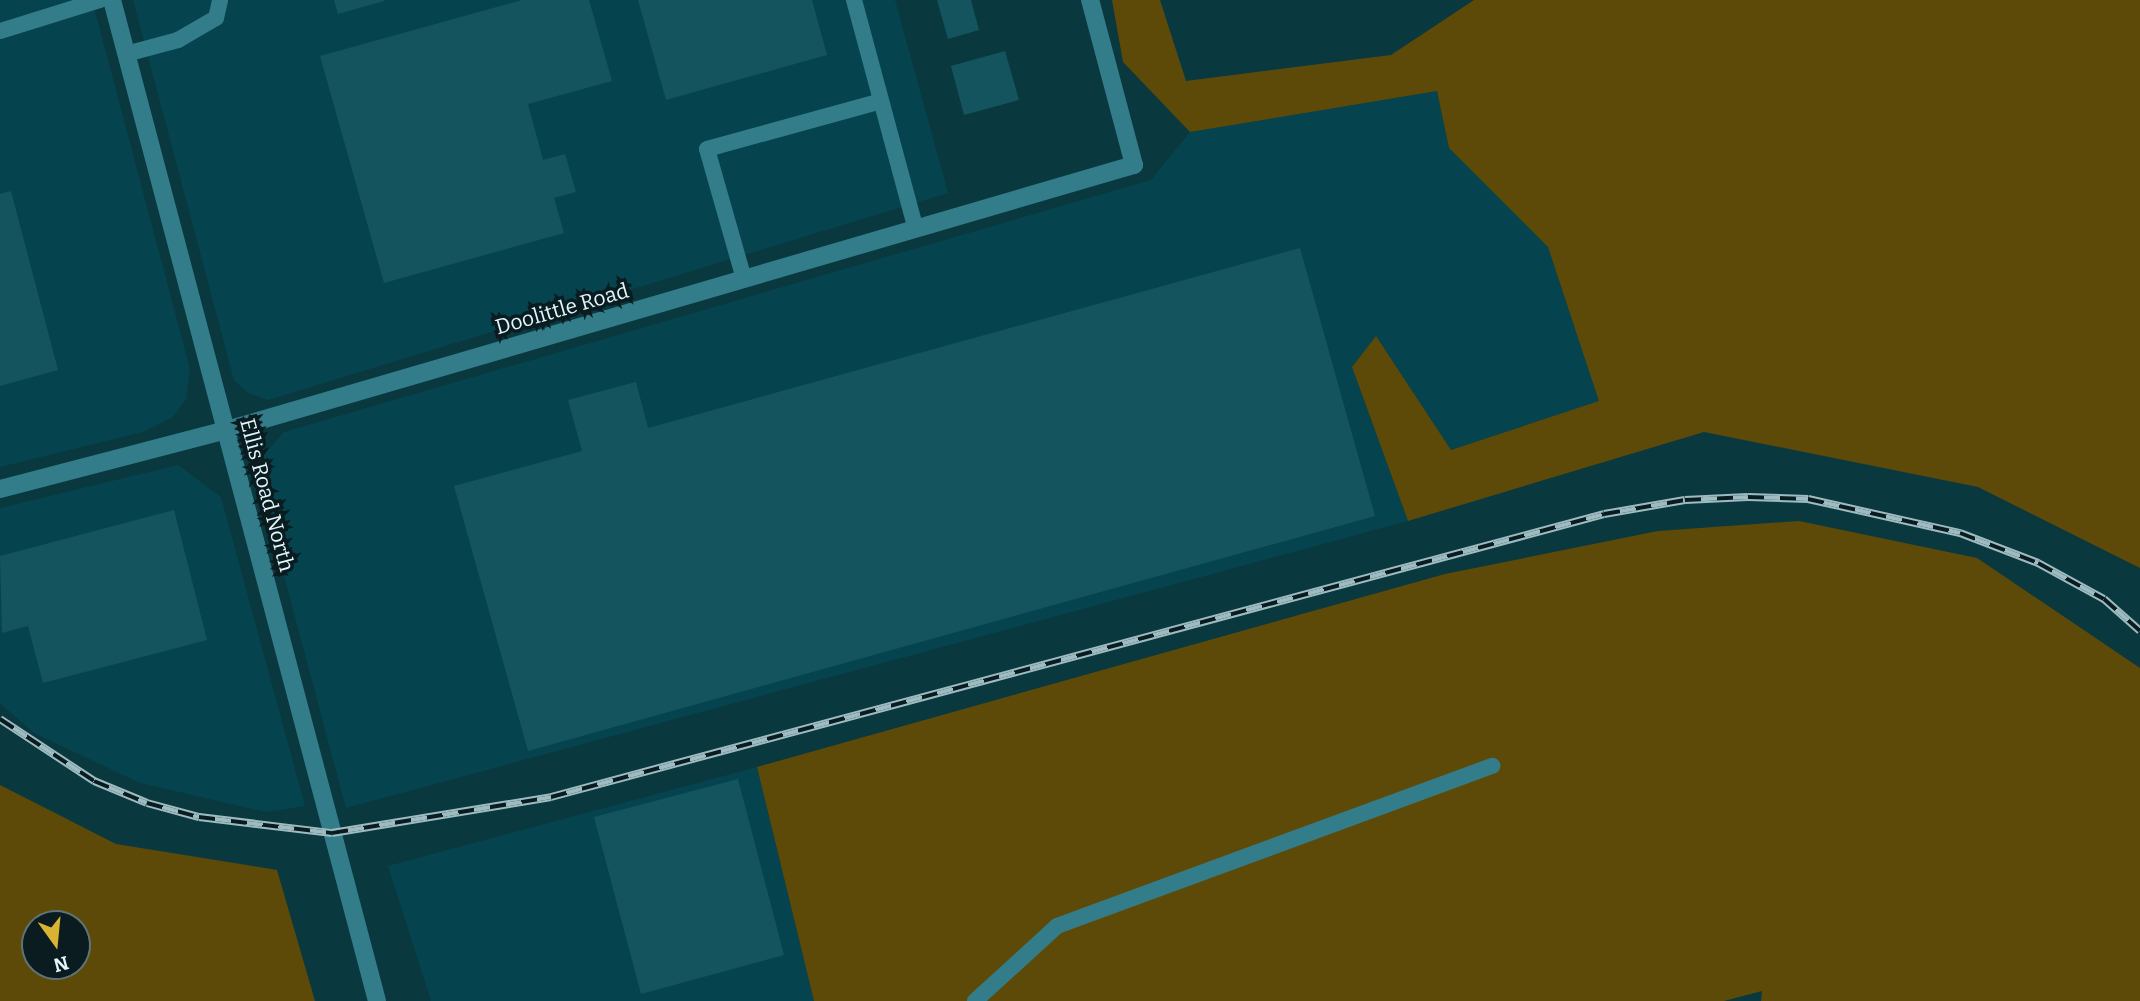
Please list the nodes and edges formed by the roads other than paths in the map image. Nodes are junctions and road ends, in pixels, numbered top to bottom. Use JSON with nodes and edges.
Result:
{"nodes":[{"id":1,"x":100,"y":0,"type":"edge"},
{"id":2,"x":112,"y":0,"type":"edge"},
{"id":3,"x":220,"y":0,"type":"edge"},
{"id":4,"x":854,"y":0,"type":"edge"},
{"id":5,"x":1090,"y":0,"type":"edge"},
{"id":6,"x":0,"y":31,"type":"edge"},
{"id":7,"x":126,"y":54,"type":"junction"},
{"id":8,"x":881,"y":101,"type":"junction"},
{"id":9,"x":916,"y":229,"type":"junction"},
{"id":10,"x":744,"y":279,"type":"junction"},
{"id":11,"x":227,"y":430,"type":"junction"},
{"id":12,"x":0,"y":489,"type":"edge"},
{"id":13,"x":1493,"y":766,"type":"dead end"},
{"id":14,"x":377,"y":1001,"type":"edge"},
{"id":15,"x":975,"y":1001,"type":"edge"}],
"edges":[{"from":1,"to":6,"type":"lane"},
{"from":2,"to":7,"type":"street","name":"Ellis Road North"},
{"from":3,"to":7,"type":"lane"},
{"from":4,"to":8,"type":"lane"},
{"from":5,"to":9,"type":"street","name":"Doolittle Road"},
{"from":7,"to":11,"type":"street","name":"Ellis Road North"},
{"from":8,"to":9,"type":"lane"},
{"from":8,"to":10,"type":"lane"},
{"from":9,"to":10,"type":"street","name":"Doolittle Road"},
{"from":10,"to":11,"type":"street","name":"Doolittle Road"},
{"from":11,"to":12,"type":"street","name":"Doolittle Road"},
{"from":11,"to":14,"type":"street","name":"Ellis Road North"},
{"from":13,"to":15,"type":"lane"}]}
